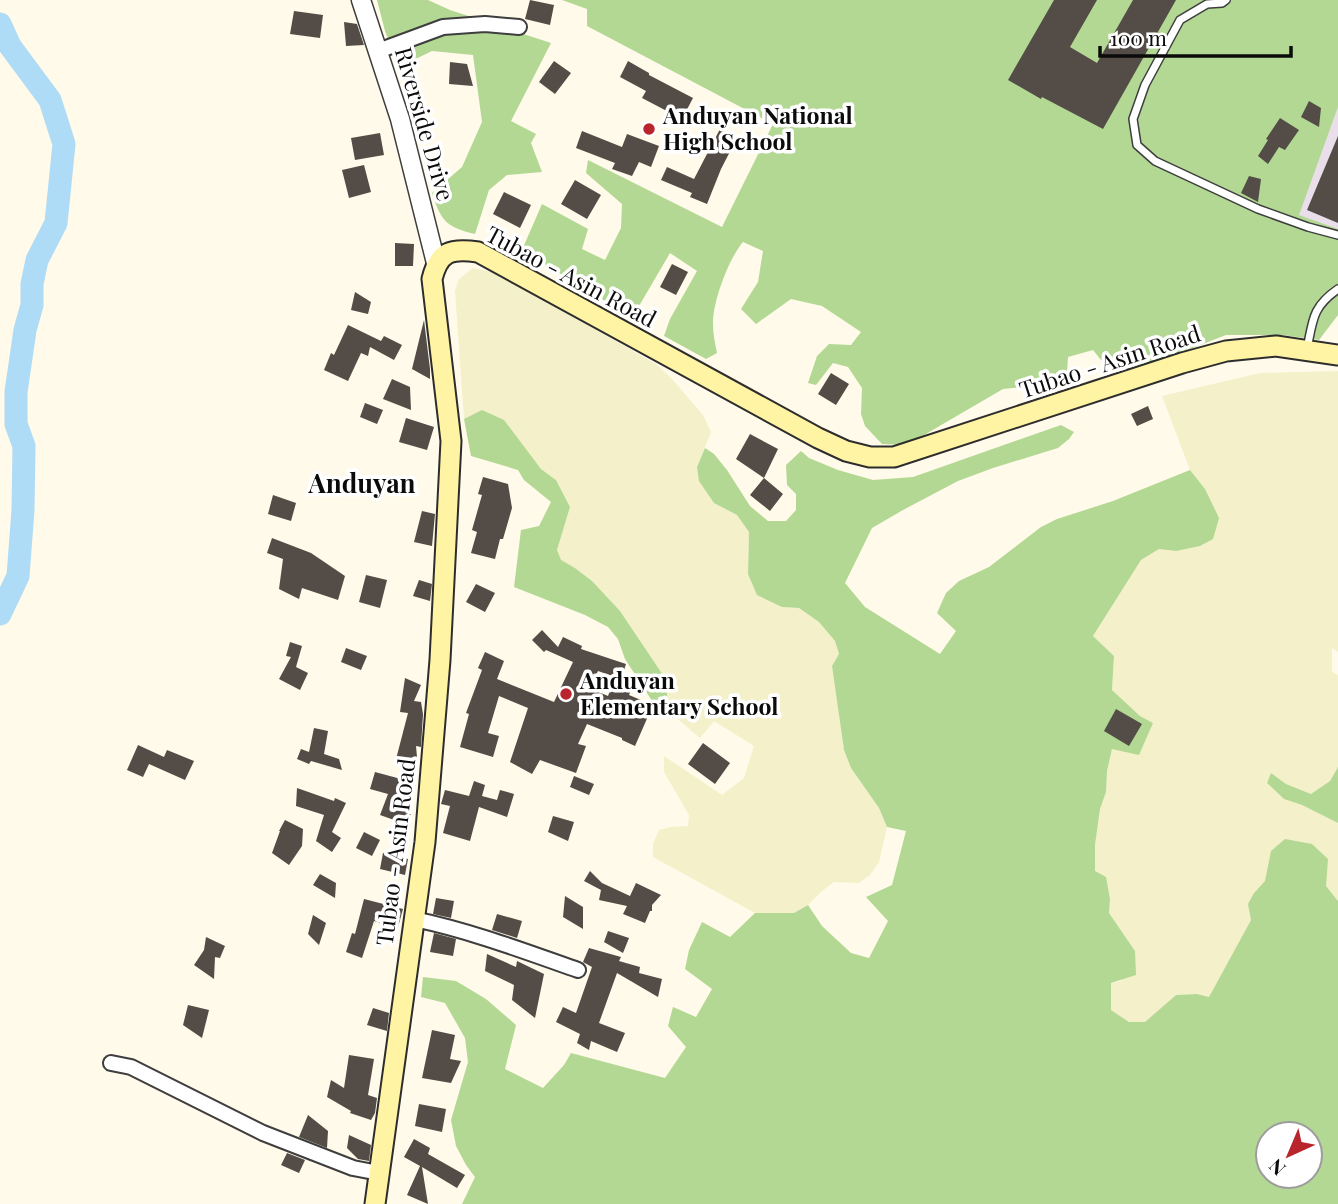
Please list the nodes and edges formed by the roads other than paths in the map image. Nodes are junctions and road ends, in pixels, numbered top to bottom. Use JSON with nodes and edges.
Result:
{"nodes":[{"id":1,"x":361,"y":0,"type":"edge"},
{"id":2,"x":1226,"y":0,"type":"edge"},
{"id":3,"x":519,"y":27,"type":"dead end"},
{"id":4,"x":378,"y":51,"type":"junction"},
{"id":5,"x":1338,"y":235,"type":"edge"},
{"id":6,"x":436,"y":263,"type":"junction"},
{"id":7,"x":1338,"y":289,"type":"edge"},
{"id":8,"x":1306,"y":349,"type":"junction"},
{"id":9,"x":1338,"y":355,"type":"edge"},
{"id":10,"x":414,"y":919,"type":"junction"},
{"id":11,"x":578,"y":970,"type":"dead end"},
{"id":12,"x":111,"y":1062,"type":"dead end"},
{"id":13,"x":379,"y":1173,"type":"junction"},
{"id":14,"x":375,"y":1204,"type":"edge"}],
"edges":[{"from":1,"to":4,"type":"street","name":"Riverside Drive"},
{"from":2,"to":5,"type":"lane"},
{"from":3,"to":4,"type":"street"},
{"from":4,"to":6,"type":"street","name":"Riverside Drive"},
{"from":6,"to":8,"type":"main road","name":"Tubao - Asin Road"},
{"from":6,"to":10,"type":"main road","name":"Tubao - Asin Road"},
{"from":7,"to":8,"type":"lane"},
{"from":8,"to":9,"type":"main road","name":"Tubao - Asin Road"},
{"from":10,"to":11,"type":"street"},
{"from":10,"to":13,"type":"main road","name":"Tubao - Asin Road"},
{"from":12,"to":13,"type":"street"},
{"from":13,"to":14,"type":"main road","name":"Tubao - Asin Road"}]}
